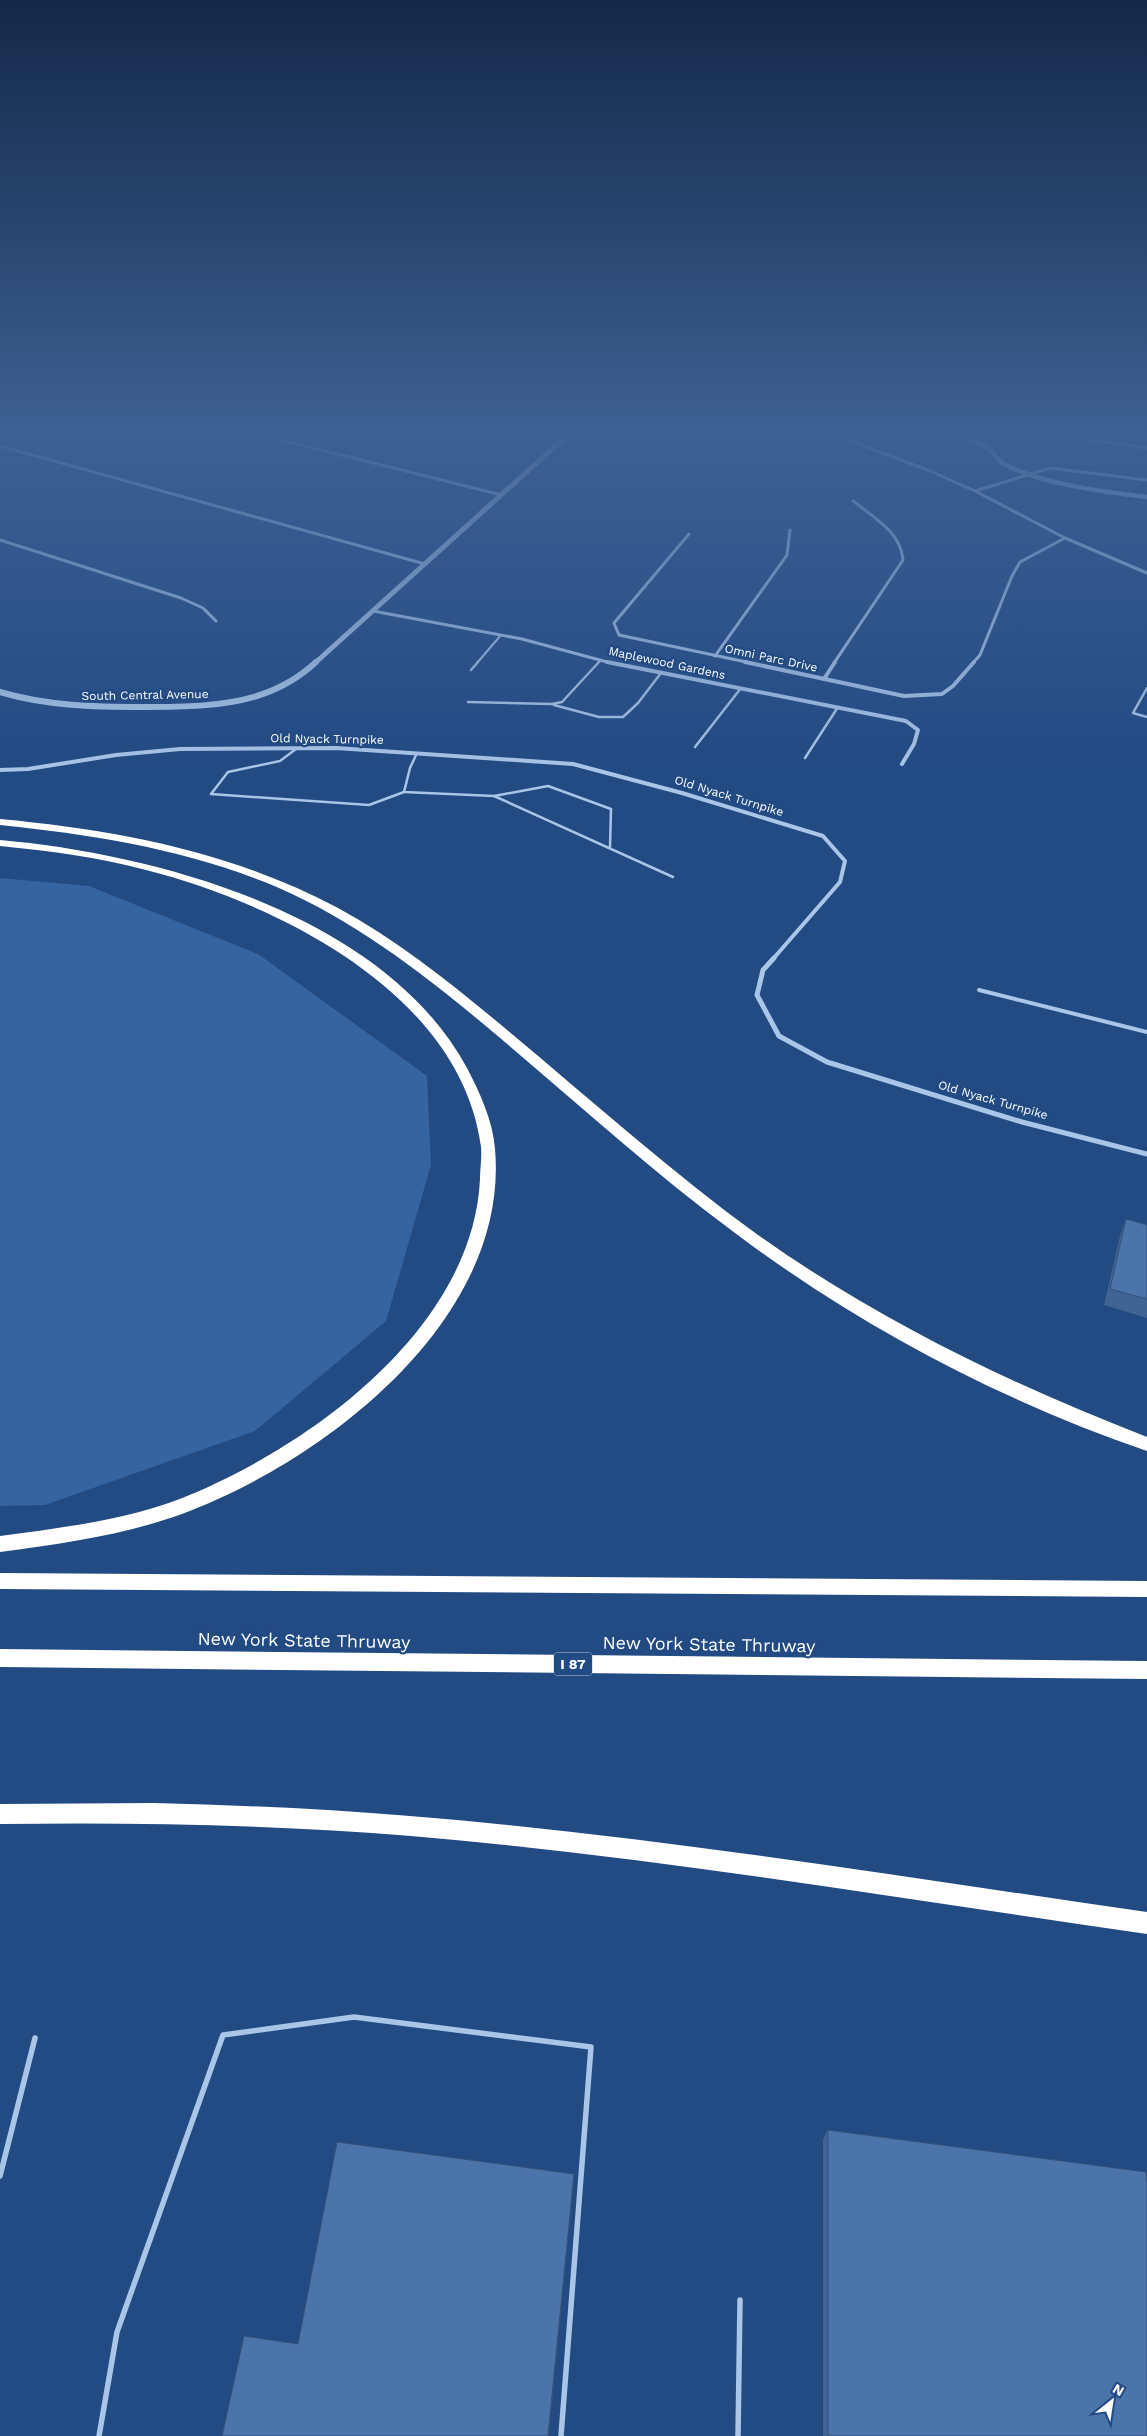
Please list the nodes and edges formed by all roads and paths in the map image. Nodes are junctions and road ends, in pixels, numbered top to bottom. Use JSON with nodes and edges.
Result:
{"nodes":[{"id":1,"x":15,"y":545,"type":"edge"},
{"id":2,"x":355,"y":545,"type":"edge"},
{"id":3,"x":447,"y":545,"type":"edge"},
{"id":4,"x":680,"y":545,"type":"edge"},
{"id":5,"x":788,"y":545,"type":"edge"},
{"id":6,"x":899,"y":545,"type":"edge"},
{"id":7,"x":1052,"y":545,"type":"edge"},
{"id":8,"x":1081,"y":545,"type":"edge"},
{"id":9,"x":425,"y":564,"type":"junction"},
{"id":10,"x":1147,"y":573,"type":"edge"},
{"id":11,"x":373,"y":611,"type":"junction"},
{"id":12,"x":216,"y":621,"type":"dead end"},
{"id":13,"x":501,"y":635,"type":"junction"},
{"id":14,"x":715,"y":656,"type":"junction"},
{"id":15,"x":601,"y":660,"type":"junction"},
{"id":16,"x":471,"y":670,"type":"dead end"},
{"id":17,"x":661,"y":673,"type":"junction"},
{"id":18,"x":824,"y":679,"type":"junction"},
{"id":19,"x":741,"y":688,"type":"junction"},
{"id":20,"x":1147,"y":688,"type":"edge"},
{"id":21,"x":0,"y":692,"type":"edge"},
{"id":22,"x":468,"y":702,"type":"dead end"},
{"id":23,"x":552,"y":704,"type":"junction"},
{"id":24,"x":838,"y":707,"type":"junction"},
{"id":25,"x":1147,"y":717,"type":"edge"},
{"id":26,"x":695,"y":747,"type":"dead end"},
{"id":27,"x":296,"y":749,"type":"junction"},
{"id":28,"x":417,"y":753,"type":"junction"},
{"id":29,"x":805,"y":758,"type":"dead end"},
{"id":30,"x":902,"y":764,"type":"dead end"},
{"id":31,"x":0,"y":770,"type":"edge"},
{"id":32,"x":404,"y":792,"type":"junction"},
{"id":33,"x":494,"y":796,"type":"junction"},
{"id":34,"x":0,"y":822,"type":"edge"},
{"id":35,"x":0,"y":844,"type":"edge"},
{"id":36,"x":610,"y":847,"type":"junction"},
{"id":37,"x":673,"y":876,"type":"dead end"},
{"id":38,"x":979,"y":990,"type":"dead end"},
{"id":39,"x":1147,"y":1032,"type":"edge"},
{"id":40,"x":1147,"y":1154,"type":"edge"},
{"id":41,"x":1147,"y":1444,"type":"edge"},
{"id":42,"x":0,"y":1544,"type":"edge"},
{"id":43,"x":0,"y":1581,"type":"edge"},
{"id":44,"x":1147,"y":1589,"type":"edge"},
{"id":45,"x":0,"y":1658,"type":"edge"},
{"id":46,"x":90,"y":1659,"type":"junction"},
{"id":47,"x":0,"y":1667,"type":"edge"},
{"id":48,"x":1147,"y":1670,"type":"edge"},
{"id":49,"x":0,"y":1814,"type":"edge"},
{"id":50,"x":1147,"y":1923,"type":"edge"},
{"id":51,"x":35,"y":2038,"type":"dead end"},
{"id":52,"x":0,"y":2176,"type":"edge"},
{"id":53,"x":740,"y":2300,"type":"dead end"},
{"id":54,"x":99,"y":2436,"type":"edge"},
{"id":55,"x":561,"y":2436,"type":"edge"},
{"id":56,"x":738,"y":2436,"type":"edge"}],
"edges":[{"from":1,"to":12,"type":"street"},
{"from":2,"to":9,"type":"street"},
{"from":3,"to":9,"type":"street","name":"South Central Avenue"},
{"from":4,"to":14,"type":"street","name":"Omni Parc Drive"},
{"from":5,"to":14,"type":"street","name":"Omni Parc Drive"},
{"from":6,"to":18,"type":"street","name":"Omni Parc Drive"},
{"from":7,"to":18,"type":"street","name":"Omni Parc Drive"},
{"from":8,"to":10,"type":"street"},
{"from":9,"to":11,"type":"street","name":"South Central Avenue"},
{"from":11,"to":13,"type":"street","name":"Maplewood Gardens"},
{"from":11,"to":21,"type":"street","name":"South Central Avenue"},
{"from":13,"to":15,"type":"street","name":"Maplewood Gardens"},
{"from":13,"to":16,"type":"lane"},
{"from":14,"to":18,"type":"street","name":"Omni Parc Drive"},
{"from":15,"to":17,"type":"street","name":"Maplewood Gardens"},
{"from":15,"to":23,"type":"lane"},
{"from":17,"to":19,"type":"street","name":"Maplewood Gardens"},
{"from":17,"to":23,"type":"lane"},
{"from":19,"to":24,"type":"street","name":"Maplewood Gardens"},
{"from":19,"to":26,"type":"lane"},
{"from":20,"to":25,"type":"lane"},
{"from":22,"to":23,"type":"lane"},
{"from":24,"to":29,"type":"lane"},
{"from":24,"to":30,"type":"street","name":"Maplewood Gardens"},
{"from":27,"to":28,"type":"street","name":"Old Nyack Turnpike"},
{"from":27,"to":31,"type":"street","name":"Old Nyack Turnpike"},
{"from":27,"to":32,"type":"lane"},
{"from":28,"to":32,"type":"lane"},
{"from":28,"to":40,"type":"street","name":"Old Nyack Turnpike"},
{"from":32,"to":33,"type":"lane"},
{"from":33,"to":36,"type":"lane"},
{"from":33,"to":36,"type":"lane"},
{"from":34,"to":41,"type":"highway"},
{"from":35,"to":42,"type":"highway"},
{"from":36,"to":37,"type":"lane"},
{"from":38,"to":39,"type":"lane"},
{"from":43,"to":44,"type":"highway"},
{"from":45,"to":46,"type":"highway","name":"New York State Thruway","number":"I 87"},
{"from":46,"to":47,"type":"highway"},
{"from":46,"to":48,"type":"highway","name":"New York State Thruway","number":"I 87"},
{"from":49,"to":50,"type":"highway"},
{"from":51,"to":52,"type":"lane"},
{"from":53,"to":56,"type":"lane"},
{"from":54,"to":55,"type":"lane"}]}
